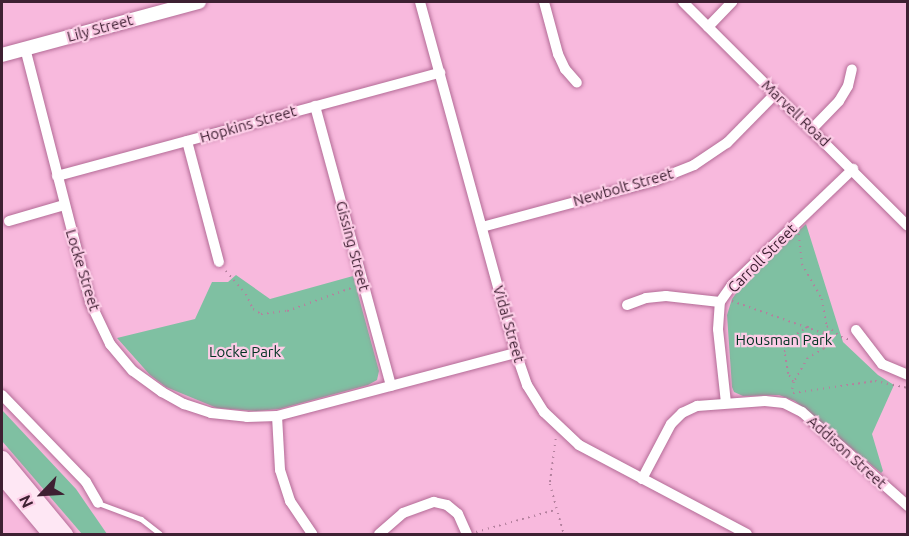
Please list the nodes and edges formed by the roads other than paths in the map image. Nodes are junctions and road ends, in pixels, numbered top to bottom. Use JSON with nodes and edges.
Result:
{"nodes":[{"id":1,"x":198,"y":2,"type":"edge"},
{"id":2,"x":420,"y":2,"type":"edge"},
{"id":3,"x":544,"y":2,"type":"edge"},
{"id":4,"x":683,"y":2,"type":"edge"},
{"id":5,"x":732,"y":2,"type":"edge"},
{"id":6,"x":708,"y":27,"type":"junction"},
{"id":7,"x":25,"y":48,"type":"junction"},
{"id":8,"x":2,"y":55,"type":"edge"},
{"id":9,"x":852,"y":69,"type":"dead end"},
{"id":10,"x":440,"y":73,"type":"junction"},
{"id":11,"x":577,"y":83,"type":"dead end"},
{"id":12,"x":775,"y":94,"type":"junction"},
{"id":13,"x":315,"y":106,"type":"junction"},
{"id":14,"x":812,"y":129,"type":"junction"},
{"id":15,"x":187,"y":141,"type":"junction"},
{"id":16,"x":853,"y":169,"type":"junction"},
{"id":17,"x":57,"y":176,"type":"junction"},
{"id":18,"x":64,"y":205,"type":"junction"},
{"id":19,"x":9,"y":221,"type":"dead end"},
{"id":20,"x":906,"y":221,"type":"edge"},
{"id":21,"x":482,"y":227,"type":"junction"},
{"id":22,"x":219,"y":262,"type":"road end"},
{"id":23,"x":722,"y":300,"type":"junction"},
{"id":24,"x":627,"y":305,"type":"dead end"},
{"id":25,"x":856,"y":330,"type":"dead end"},
{"id":26,"x":516,"y":353,"type":"junction"},
{"id":27,"x":908,"y":375,"type":"edge"},
{"id":28,"x":391,"y":386,"type":"junction"},
{"id":29,"x":2,"y":395,"type":"edge"},
{"id":30,"x":726,"y":403,"type":"junction"},
{"id":31,"x":277,"y":416,"type":"junction"},
{"id":32,"x":2,"y":458,"type":"edge"},
{"id":33,"x":2,"y":477,"type":"edge"},
{"id":34,"x":642,"y":479,"type":"junction"},
{"id":35,"x":98,"y":503,"type":"joint"},
{"id":36,"x":908,"y":506,"type":"edge"},
{"id":37,"x":732,"y":531,"type":"edge"},
{"id":38,"x":50,"y":534,"type":"edge"},
{"id":39,"x":65,"y":534,"type":"edge"},
{"id":40,"x":160,"y":534,"type":"edge"},
{"id":41,"x":312,"y":534,"type":"edge"},
{"id":42,"x":380,"y":534,"type":"edge"},
{"id":43,"x":468,"y":534,"type":"edge"},
{"id":44,"x":747,"y":534,"type":"edge"}],
"edges":[{"from":1,"to":7,"type":"street","name":"Lily Street"},
{"from":2,"to":10,"type":"street","name":"Vidal Street"},
{"from":3,"to":11,"type":"street"},
{"from":4,"to":6,"type":"street","name":"Marvell Road"},
{"from":5,"to":6,"type":"street"},
{"from":6,"to":12,"type":"street","name":"Marvell Road"},
{"from":7,"to":8,"type":"street","name":"Lily Street"},
{"from":7,"to":17,"type":"street","name":"Locke Street"},
{"from":9,"to":14,"type":"street"},
{"from":10,"to":13,"type":"street","name":"Hopkins Street"},
{"from":10,"to":21,"type":"street","name":"Vidal Street"},
{"from":12,"to":14,"type":"street","name":"Marvell Road"},
{"from":12,"to":21,"type":"street","name":"Newbolt Street"},
{"from":13,"to":15,"type":"street","name":"Hopkins Street"},
{"from":13,"to":28,"type":"street","name":"Gissing Street"},
{"from":14,"to":16,"type":"street","name":"Marvell Road"},
{"from":15,"to":17,"type":"street","name":"Hopkins Street"},
{"from":15,"to":22,"type":"street"},
{"from":16,"to":20,"type":"street","name":"Marvell Road"},
{"from":16,"to":23,"type":"street","name":"Carroll Street"},
{"from":17,"to":18,"type":"street","name":"Locke Street"},
{"from":18,"to":19,"type":"street"},
{"from":18,"to":31,"type":"street","name":"Locke Street"},
{"from":21,"to":26,"type":"street","name":"Vidal Street"},
{"from":23,"to":24,"type":"street"},
{"from":23,"to":30,"type":"street","name":"Carroll Street"},
{"from":25,"to":27,"type":"street"},
{"from":26,"to":28,"type":"street","name":"Locke Street"},
{"from":26,"to":34,"type":"street","name":"Vidal Street"},
{"from":28,"to":31,"type":"street","name":"Locke Street"},
{"from":29,"to":35,"type":"street"},
{"from":30,"to":34,"type":"street","name":"Addison Street"},
{"from":30,"to":36,"type":"street","name":"Addison Street"},
{"from":31,"to":41,"type":"street"},
{"from":32,"to":39,"type":"main road"},
{"from":33,"to":38,"type":"main road"},
{"from":34,"to":37,"type":"street","name":"Vidal Street"},
{"from":35,"to":40,"type":"lane"},
{"from":37,"to":44,"type":"street","name":"Vidal Street"},
{"from":42,"to":43,"type":"street"}]}
